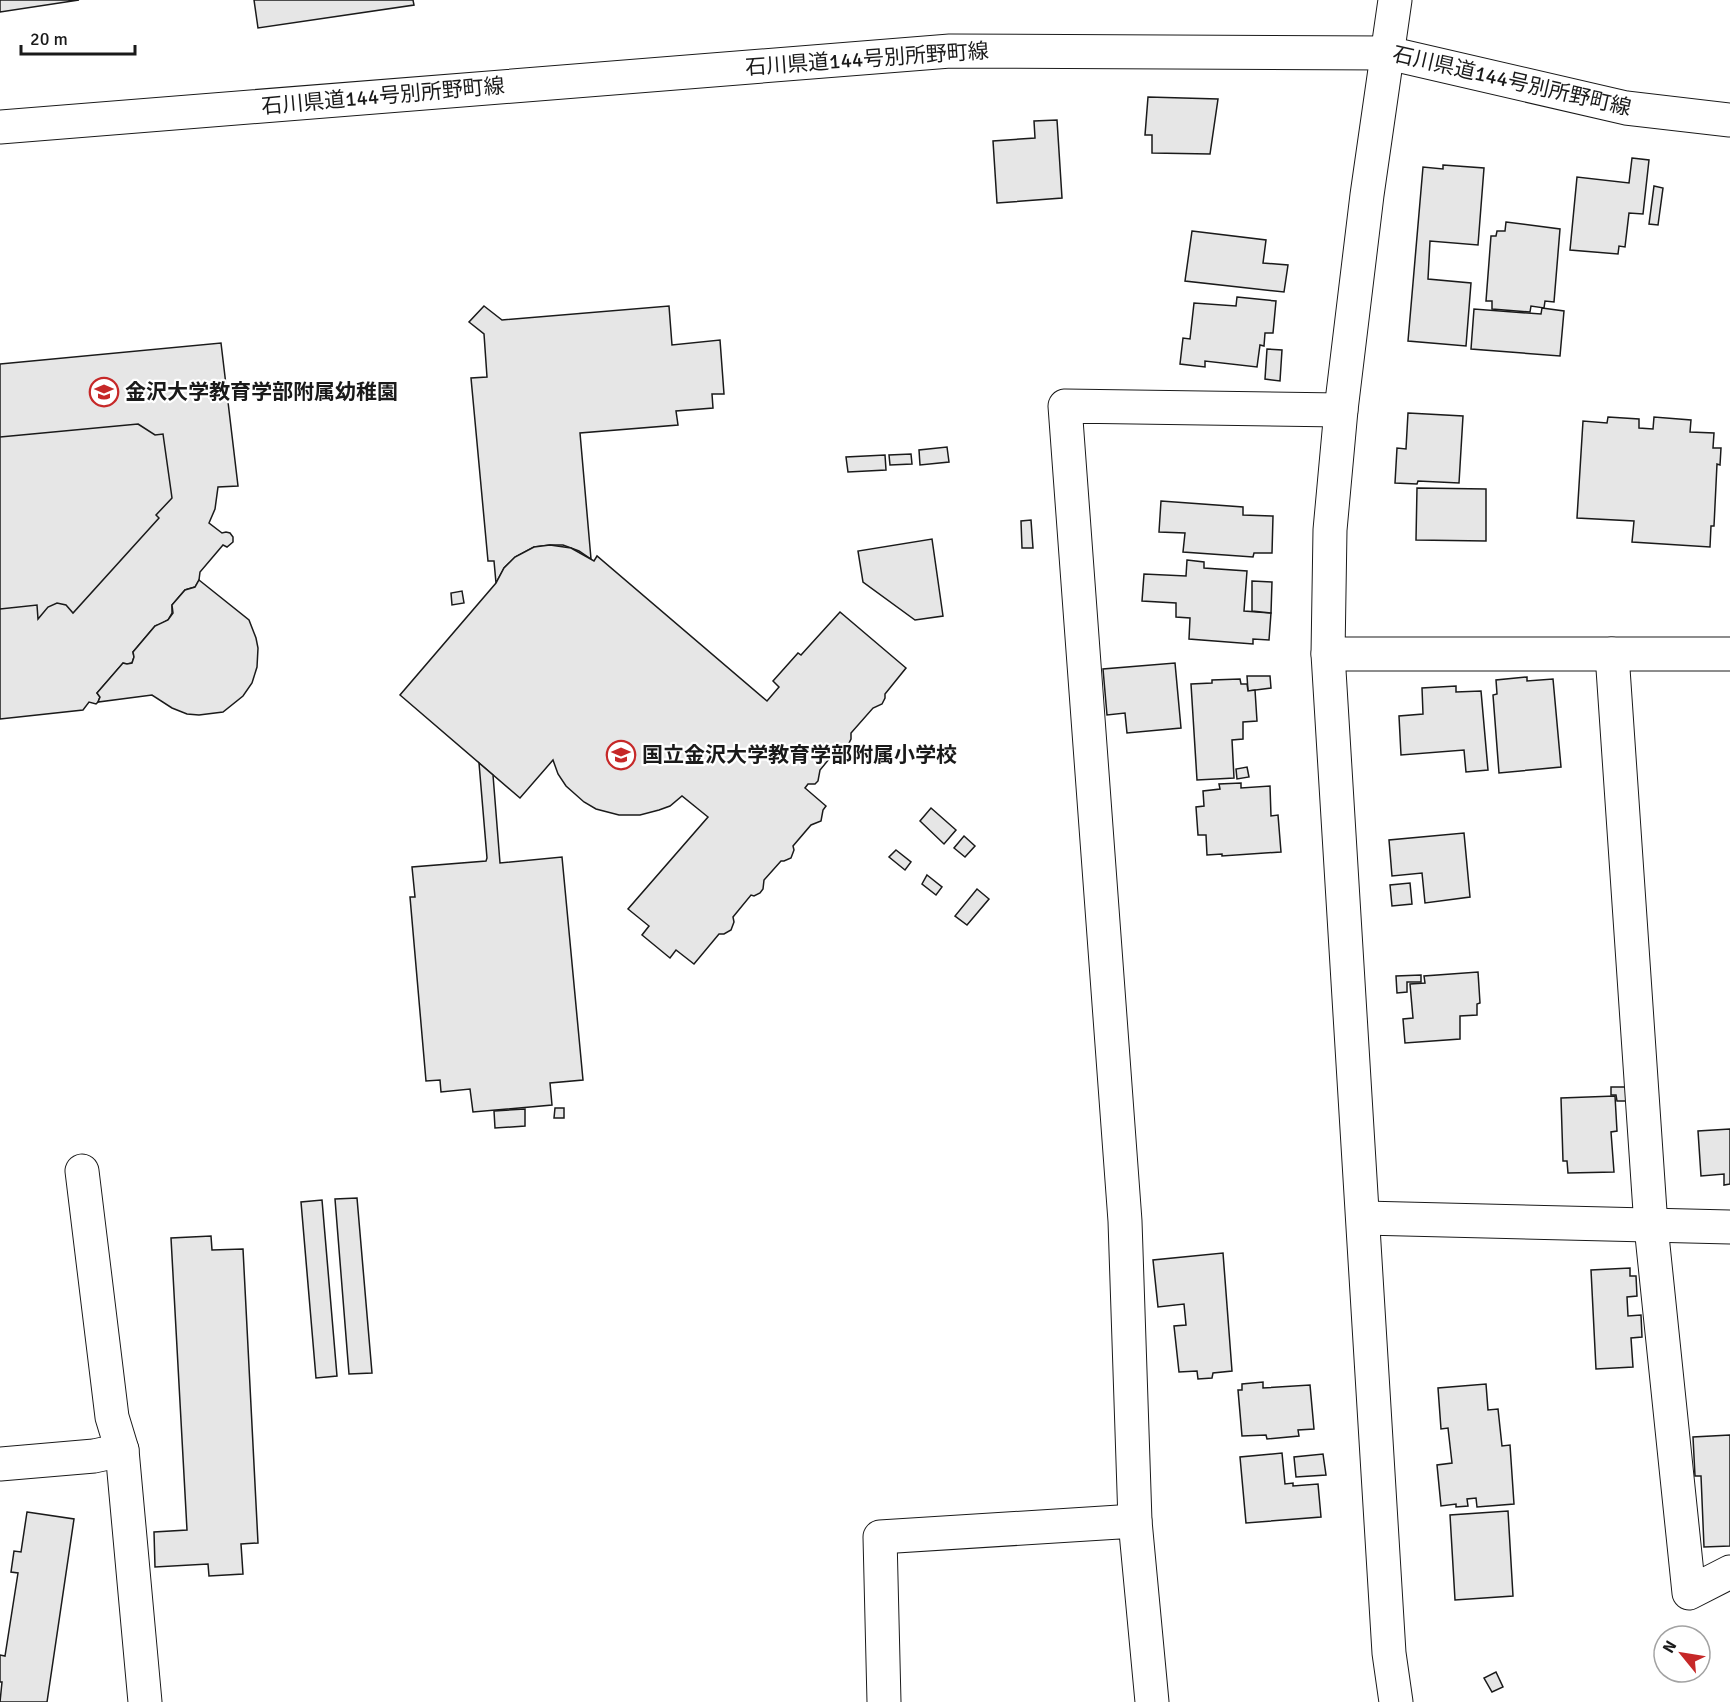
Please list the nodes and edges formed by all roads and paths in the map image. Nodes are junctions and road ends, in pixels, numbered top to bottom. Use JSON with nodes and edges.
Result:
{"nodes":[{"id":1,"x":1395,"y":0,"type":"edge"},
{"id":2,"x":1388,"y":53,"type":"junction"},
{"id":3,"x":1730,"y":120,"type":"edge"},
{"id":4,"x":0,"y":128,"type":"edge"},
{"id":5,"x":1341,"y":410,"type":"junction"},
{"id":6,"x":1328,"y":654,"type":"junction"},
{"id":7,"x":1612,"y":654,"type":"junction"},
{"id":8,"x":1730,"y":654,"type":"edge"},
{"id":9,"x":82,"y":1171,"type":"dead end"},
{"id":10,"x":1364,"y":1218,"type":"junction"},
{"id":11,"x":1651,"y":1226,"type":"junction"},
{"id":12,"x":1730,"y":1227,"type":"edge"},
{"id":13,"x":122,"y":1450,"type":"junction"},
{"id":14,"x":0,"y":1464,"type":"edge"},
{"id":15,"x":1135,"y":1521,"type":"junction"},
{"id":16,"x":1730,"y":1572,"type":"edge"},
{"id":17,"x":145,"y":1702,"type":"edge"},
{"id":18,"x":884,"y":1702,"type":"edge"},
{"id":19,"x":1152,"y":1702,"type":"edge"},
{"id":20,"x":1396,"y":1702,"type":"edge"}],
"edges":[{"from":1,"to":2,"type":"street"},
{"from":2,"to":3,"type":"street","name":"石川県道144号別所野町線"},
{"from":2,"to":4,"type":"street","name":"石川県道144号別所野町線"},
{"from":2,"to":5,"type":"street"},
{"from":5,"to":6,"type":"street"},
{"from":5,"to":15,"type":"street"},
{"from":6,"to":7,"type":"street"},
{"from":6,"to":10,"type":"street"},
{"from":7,"to":8,"type":"street"},
{"from":7,"to":11,"type":"street"},
{"from":9,"to":13,"type":"street"},
{"from":10,"to":11,"type":"street"},
{"from":10,"to":20,"type":"street"},
{"from":11,"to":12,"type":"street"},
{"from":11,"to":16,"type":"street"},
{"from":13,"to":14,"type":"street"},
{"from":13,"to":17,"type":"street"},
{"from":15,"to":18,"type":"street"},
{"from":15,"to":19,"type":"street"}]}
